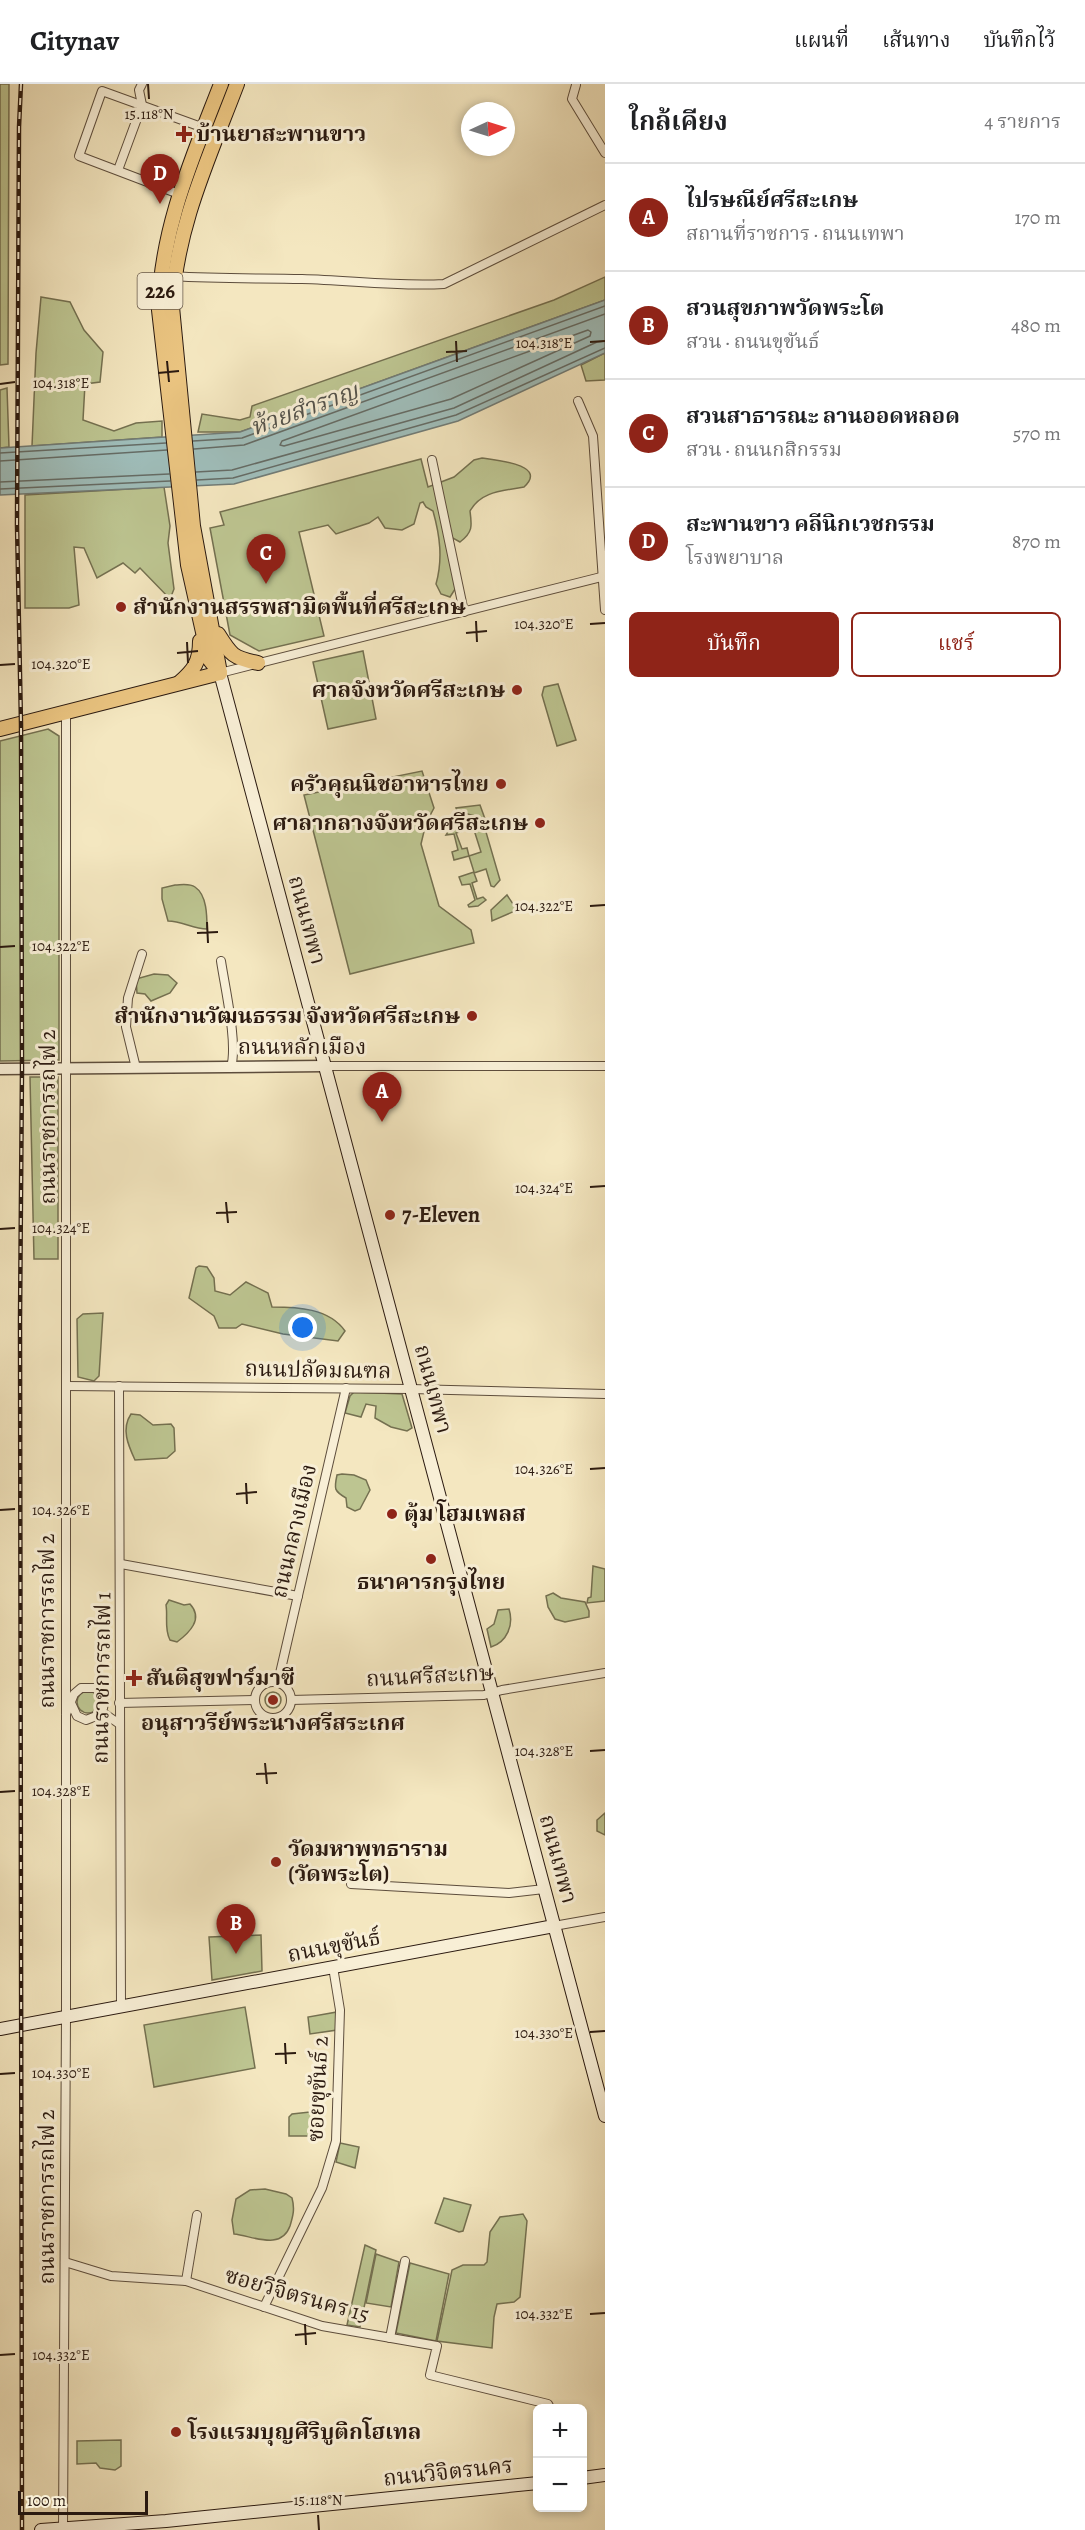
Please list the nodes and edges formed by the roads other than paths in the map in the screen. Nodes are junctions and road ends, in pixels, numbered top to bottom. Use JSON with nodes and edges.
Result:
{"nodes":[{"id":1,"x":142,"y":84,"type":"edge"},
{"id":2,"x":221,"y":84,"type":"edge"},
{"id":3,"x":237,"y":84,"type":"edge"},
{"id":4,"x":575,"y":84,"type":"edge"},
{"id":5,"x":102,"y":87,"type":"edge"},
{"id":6,"x":142,"y":105,"type":"junction"},
{"id":7,"x":204,"y":128,"type":"junction"},
{"id":8,"x":605,"y":153,"type":"edge"},
{"id":9,"x":118,"y":171,"type":"junction"},
{"id":10,"x":179,"y":194,"type":"junction"},
{"id":11,"x":194,"y":199,"type":"junction"},
{"id":12,"x":605,"y":205,"type":"edge"},
{"id":13,"x":173,"y":276,"type":"junction"},
{"id":14,"x":173,"y":389,"type":"junction"},
{"id":15,"x":578,"y":401,"type":"dead end"},
{"id":16,"x":432,"y":460,"type":"dead end"},
{"id":17,"x":604,"y":577,"type":"edge"},
{"id":18,"x":605,"y":610,"type":"edge"},
{"id":19,"x":464,"y":612,"type":"junction"},
{"id":20,"x":204,"y":620,"type":"junction"},
{"id":21,"x":258,"y":663,"type":"junction"},
{"id":22,"x":220,"y":673,"type":"junction"},
{"id":23,"x":175,"y":686,"type":"junction"},
{"id":24,"x":66,"y":713,"type":"junction"},
{"id":25,"x":0,"y":729,"type":"edge"},
{"id":26,"x":142,"y":954,"type":"dead end"},
{"id":27,"x":221,"y":961,"type":"dead end"},
{"id":28,"x":324,"y":1066,"type":"junction"},
{"id":29,"x":605,"y":1066,"type":"edge"},
{"id":30,"x":231,"y":1067,"type":"junction"},
{"id":31,"x":136,"y":1068,"type":"junction"},
{"id":32,"x":0,"y":1069,"type":"edge"},
{"id":33,"x":66,"y":1069,"type":"junction"},
{"id":34,"x":66,"y":1386,"type":"junction"},
{"id":35,"x":119,"y":1386,"type":"junction"},
{"id":36,"x":346,"y":1388,"type":"junction"},
{"id":37,"x":411,"y":1389,"type":"junction"},
{"id":38,"x":605,"y":1394,"type":"edge"},
{"id":39,"x":121,"y":1564,"type":"junction"},
{"id":40,"x":298,"y":1596,"type":"junction"},
{"id":41,"x":605,"y":1673,"type":"edge"},
{"id":42,"x":65,"y":1676,"type":"junction"},
{"id":43,"x":278,"y":1682,"type":"junction"},
{"id":44,"x":119,"y":1685,"type":"junction"},
{"id":45,"x":81,"y":1688,"type":"junction"},
{"id":46,"x":492,"y":1693,"type":"junction"},
{"id":47,"x":102,"y":1694,"type":"junction"},
{"id":48,"x":254,"y":1700,"type":"junction"},
{"id":49,"x":291,"y":1700,"type":"junction"},
{"id":50,"x":68,"y":1703,"type":"junction"},
{"id":51,"x":119,"y":1703,"type":"junction"},
{"id":52,"x":102,"y":1712,"type":"junction"},
{"id":53,"x":118,"y":1723,"type":"junction"},
{"id":54,"x":351,"y":1884,"type":"dead end"},
{"id":55,"x":544,"y":1889,"type":"junction"},
{"id":56,"x":605,"y":1917,"type":"edge"},
{"id":57,"x":554,"y":1926,"type":"junction"},
{"id":58,"x":333,"y":1967,"type":"junction"},
{"id":59,"x":121,"y":2007,"type":"junction"},
{"id":60,"x":66,"y":2017,"type":"junction"},
{"id":61,"x":0,"y":2029,"type":"edge"},
{"id":62,"x":605,"y":2116,"type":"edge"},
{"id":63,"x":197,"y":2215,"type":"dead end"},
{"id":64,"x":405,"y":2261,"type":"dead end"},
{"id":65,"x":64,"y":2262,"type":"junction"},
{"id":66,"x":186,"y":2281,"type":"junction"},
{"id":67,"x":264,"y":2307,"type":"junction"},
{"id":68,"x":390,"y":2338,"type":"junction"},
{"id":69,"x":548,"y":2404,"type":"edge"},
{"id":70,"x":605,"y":2475,"type":"edge"},
{"id":71,"x":587,"y":2477,"type":"edge"},
{"id":72,"x":533,"y":2483,"type":"edge"},
{"id":73,"x":63,"y":2529,"type":"edge"},
{"id":74,"x":41,"y":2530,"type":"edge"}],
"edges":[{"from":1,"to":6,"type":"street"},
{"from":2,"to":7,"type":"main road","number":"226"},
{"from":3,"to":11,"type":"main road","number":"226"},
{"from":4,"to":8,"type":"street"},
{"from":5,"to":6,"type":"street"},
{"from":5,"to":9,"type":"street"},
{"from":6,"to":7,"type":"street"},
{"from":6,"to":9,"type":"street"},
{"from":7,"to":10,"type":"main road","number":"226"},
{"from":9,"to":10,"type":"street"},
{"from":10,"to":11,"type":"main road"},
{"from":10,"to":14,"type":"main road","number":"226"},
{"from":11,"to":13,"type":"main road","number":"226"},
{"from":12,"to":13,"type":"street"},
{"from":13,"to":14,"type":"main road","number":"226"},
{"from":14,"to":20,"type":"main road"},
{"from":15,"to":17,"type":"street"},
{"from":16,"to":19,"type":"street"},
{"from":17,"to":18,"type":"street"},
{"from":17,"to":19,"type":"street"},
{"from":19,"to":21,"type":"street"},
{"from":20,"to":21,"type":"main road"},
{"from":20,"to":22,"type":"main road"},
{"from":20,"to":23,"type":"main road"},
{"from":21,"to":22,"type":"street"},
{"from":22,"to":23,"type":"main road"},
{"from":22,"to":28,"type":"main road","name":"ถนนเทพา"},
{"from":23,"to":24,"type":"main road"},
{"from":24,"to":25,"type":"main road"},
{"from":24,"to":33,"type":"street","name":"ถนนราชการรถไฟ 2"},
{"from":26,"to":31,"type":"street"},
{"from":27,"to":30,"type":"street"},
{"from":28,"to":29,"type":"street","name":"ถนนหลักเมือง"},
{"from":28,"to":30,"type":"street","name":"ถนนหลักเมือง"},
{"from":28,"to":37,"type":"main road","name":"ถนนเทพา"},
{"from":30,"to":31,"type":"street","name":"ถนนหลักเมือง"},
{"from":31,"to":33,"type":"street","name":"ถนนหลักเมือง"},
{"from":32,"to":33,"type":"street","name":"ถนนหลักเมือง"},
{"from":33,"to":34,"type":"street","name":"ถนนราชการรถไฟ 2"},
{"from":34,"to":35,"type":"street","name":"ถนนปลัดมณฑล"},
{"from":34,"to":42,"type":"street","name":"ถนนราชการรถไฟ 2"},
{"from":35,"to":36,"type":"street","name":"ถนนปลัดมณฑล"},
{"from":35,"to":39,"type":"street","name":"ถนนราชการรถไฟ 1"},
{"from":36,"to":37,"type":"street","name":"ถนนปลัดมณฑล"},
{"from":36,"to":40,"type":"street","name":"ถนนกลางเมือง"},
{"from":37,"to":38,"type":"street","name":"ถนนปลัดมณฑล"},
{"from":37,"to":46,"type":"main road","name":"ถนนเทพา"},
{"from":39,"to":40,"type":"street"},
{"from":39,"to":44,"type":"street","name":"ถนนราชการรถไฟ 1"},
{"from":40,"to":43,"type":"street","name":"ถนนกลางเมือง"},
{"from":41,"to":46,"type":"street","name":"ถนนศรีสะเกษ"},
{"from":42,"to":45,"type":"street"},
{"from":42,"to":50,"type":"street","name":"ถนนราชการรถไฟ 2"},
{"from":43,"to":48,"type":"street"},
{"from":43,"to":49,"type":"street"},
{"from":44,"to":47,"type":"street"},
{"from":44,"to":51,"type":"street","name":"ถนนราชการรถไฟ 1"},
{"from":45,"to":47,"type":"street"},
{"from":45,"to":50,"type":"street"},
{"from":46,"to":49,"type":"street","name":"ถนนศรีสะเกษ"},
{"from":46,"to":55,"type":"main road","name":"ถนนเทพา"},
{"from":47,"to":52,"type":"street"},
{"from":48,"to":49,"type":"street"},
{"from":48,"to":51,"type":"street"},
{"from":50,"to":52,"type":"street"},
{"from":50,"to":60,"type":"street","name":"ถนนราชการรถไฟ 2"},
{"from":51,"to":53,"type":"street","name":"ถนนราชการรถไฟ 1"},
{"from":52,"to":53,"type":"street"},
{"from":53,"to":59,"type":"street","name":"ถนนราชการรถไฟ 1"},
{"from":54,"to":55,"type":"street"},
{"from":55,"to":57,"type":"main road","name":"ถนนเทพา"},
{"from":56,"to":57,"type":"street","name":"ถนนขุขันธ์"},
{"from":57,"to":58,"type":"main road","name":"ถนนขุขันธ์"},
{"from":57,"to":62,"type":"main road","name":"ถนนเทพา"},
{"from":58,"to":59,"type":"main road","name":"ถนนขุขันธ์"},
{"from":58,"to":67,"type":"street","name":"ซอยขุขันธ์ 2"},
{"from":59,"to":60,"type":"main road","name":"ถนนขุขันธ์"},
{"from":60,"to":61,"type":"main road","name":"ถนนขุขันธ์"},
{"from":60,"to":65,"type":"street","name":"ถนนราชการรถไฟ 2"},
{"from":63,"to":66,"type":"street"},
{"from":64,"to":68,"type":"street"},
{"from":65,"to":66,"type":"street","name":"ซอยวิจิตรนคร 15"},
{"from":65,"to":73,"type":"street","name":"ถนนราชการรถไฟ 2"},
{"from":66,"to":67,"type":"street","name":"ซอยวิจิตรนคร 15"},
{"from":67,"to":68,"type":"street","name":"ซอยวิจิตรนคร 15"},
{"from":68,"to":69,"type":"street","name":"ซอยวิจิตรนคร 15"},
{"from":70,"to":71,"type":"main road"},
{"from":72,"to":73,"type":"main road","name":"ถนนวิจิตรนคร"},
{"from":73,"to":74,"type":"main road","name":"ถนนวิจิตรนคร"}]}
